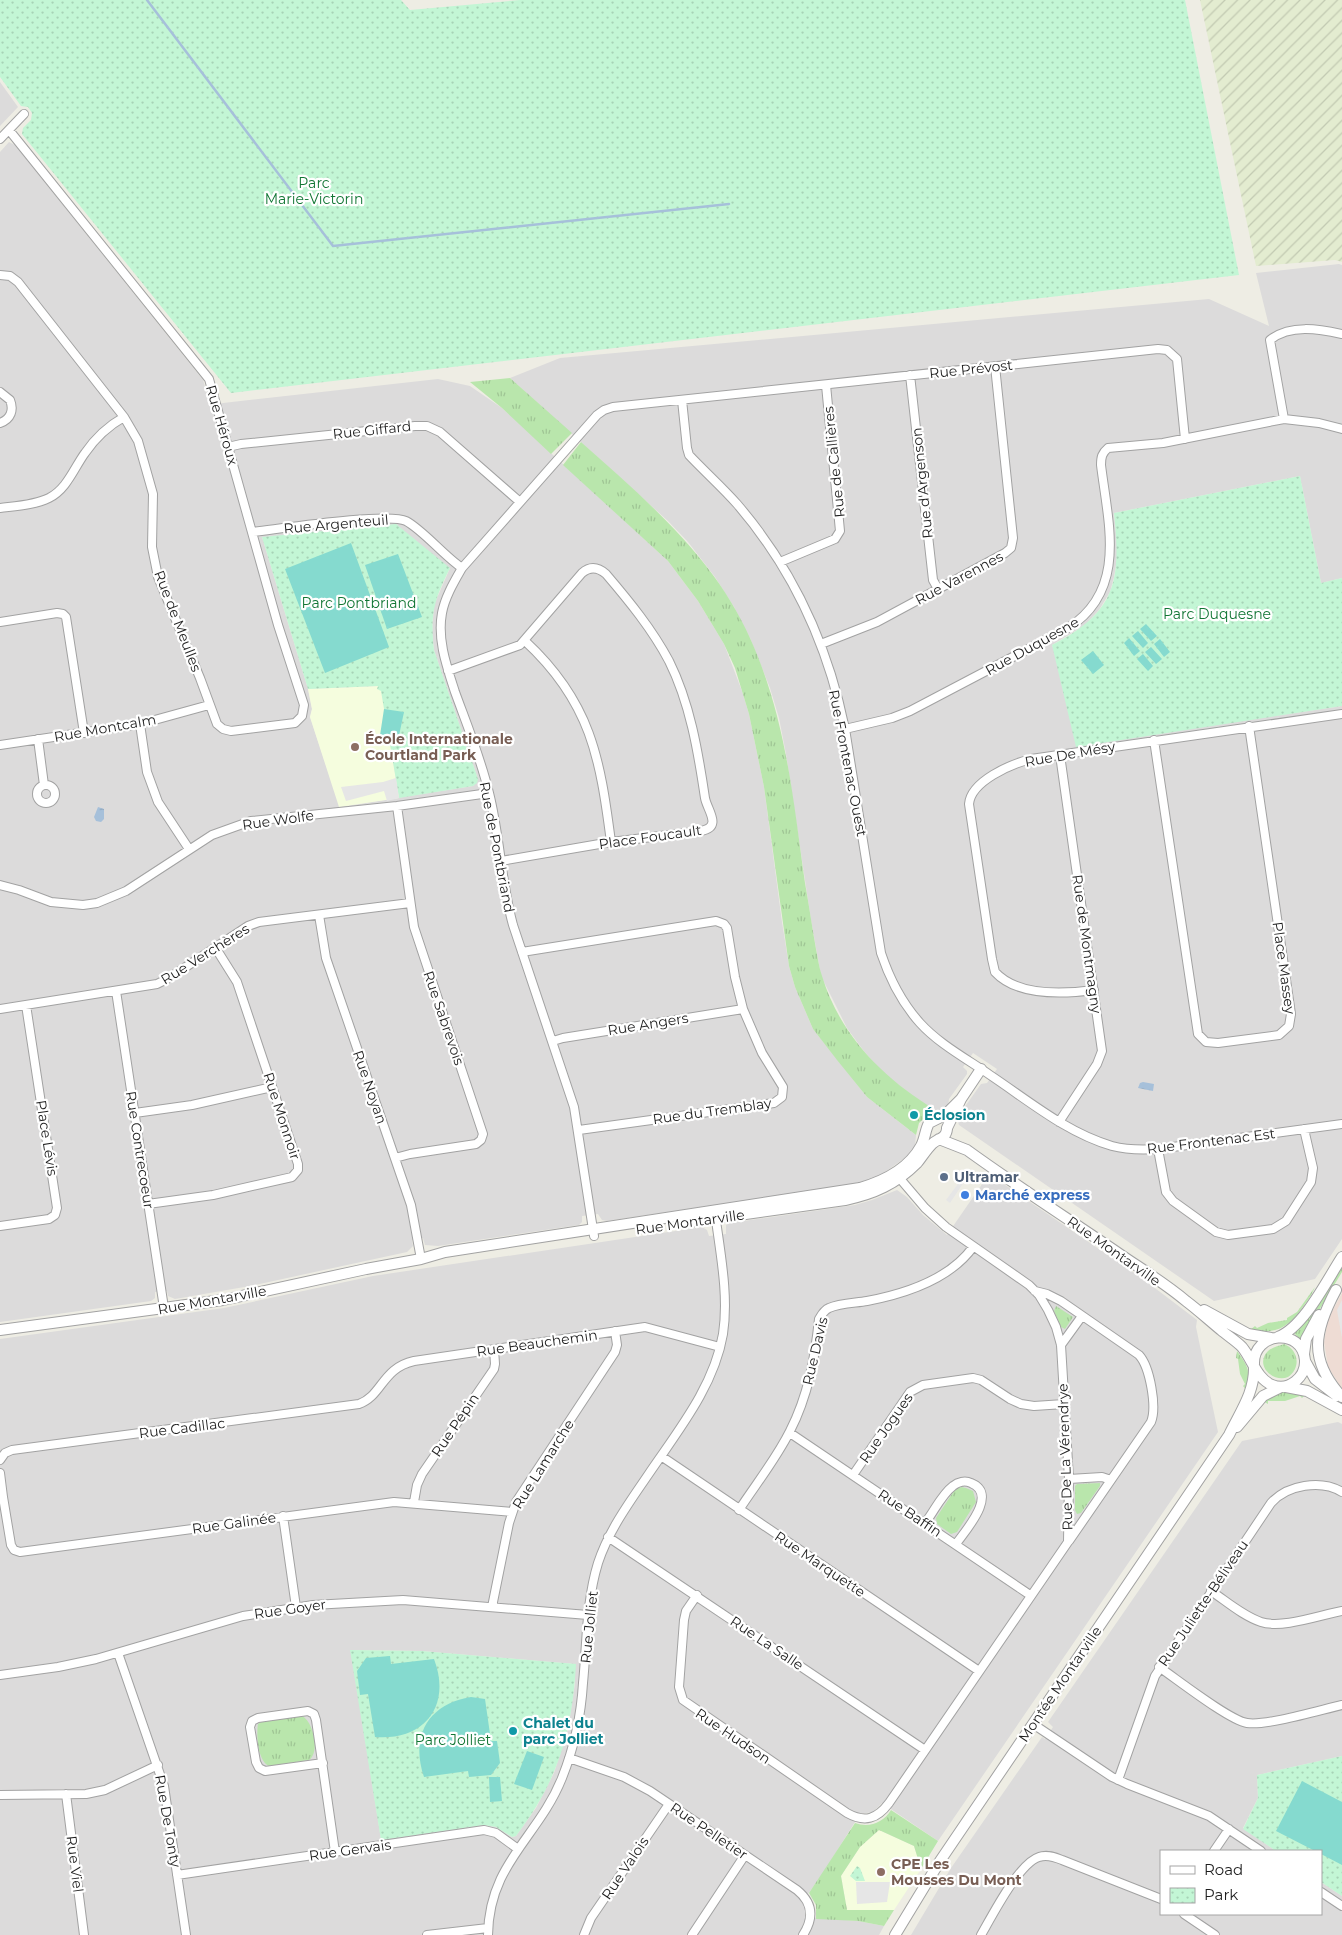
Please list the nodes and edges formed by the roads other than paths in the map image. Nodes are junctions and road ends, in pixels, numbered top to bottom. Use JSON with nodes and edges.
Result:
{"nodes":[{"id":1,"x":24,"y":114,"type":"dead end"},
{"id":2,"x":9,"y":130,"type":"junction"},
{"id":3,"x":0,"y":139,"type":"edge"},
{"id":4,"x":0,"y":276,"type":"edge"},
{"id":5,"x":1342,"y":334,"type":"edge"},
{"id":6,"x":995,"y":366,"type":"junction"},
{"id":7,"x":910,"y":375,"type":"junction"},
{"id":8,"x":826,"y":385,"type":"junction"},
{"id":9,"x":0,"y":392,"type":"edge"},
{"id":10,"x":682,"y":400,"type":"junction"},
{"id":11,"x":124,"y":416,"type":"junction"},
{"id":12,"x":1284,"y":419,"type":"junction"},
{"id":13,"x":0,"y":423,"type":"edge"},
{"id":14,"x":1342,"y":429,"type":"edge"},
{"id":15,"x":1185,"y":439,"type":"junction"},
{"id":16,"x":228,"y":447,"type":"junction"},
{"id":17,"x":520,"y":502,"type":"junction"},
{"id":18,"x":0,"y":508,"type":"edge"},
{"id":19,"x":252,"y":532,"type":"junction"},
{"id":20,"x":780,"y":562,"type":"junction"},
{"id":21,"x":462,"y":568,"type":"junction"},
{"id":22,"x":938,"y":589,"type":"junction"},
{"id":23,"x":0,"y":622,"type":"edge"},
{"id":24,"x":525,"y":641,"type":"junction"},
{"id":25,"x":821,"y":644,"type":"junction"},
{"id":26,"x":448,"y":671,"type":"junction"},
{"id":27,"x":209,"y":705,"type":"junction"},
{"id":28,"x":1342,"y":714,"type":"edge"},
{"id":29,"x":299,"y":720,"type":"joint"},
{"id":30,"x":140,"y":724,"type":"junction"},
{"id":31,"x":1249,"y":726,"type":"junction"},
{"id":32,"x":845,"y":729,"type":"junction"},
{"id":33,"x":84,"y":733,"type":"junction"},
{"id":34,"x":38,"y":739,"type":"junction"},
{"id":35,"x":1154,"y":740,"type":"junction"},
{"id":36,"x":0,"y":745,"type":"edge"},
{"id":37,"x":1060,"y":755,"type":"junction"},
{"id":38,"x":44,"y":785,"type":"dead end"},
{"id":39,"x":489,"y":793,"type":"junction"},
{"id":40,"x":397,"y":806,"type":"junction"},
{"id":41,"x":611,"y":842,"type":"junction"},
{"id":42,"x":189,"y":849,"type":"junction"},
{"id":43,"x":501,"y":861,"type":"junction"},
{"id":44,"x":0,"y":886,"type":"edge"},
{"id":45,"x":410,"y":903,"type":"junction"},
{"id":46,"x":319,"y":915,"type":"junction"},
{"id":47,"x":216,"y":947,"type":"junction"},
{"id":48,"x":522,"y":952,"type":"junction"},
{"id":49,"x":1094,"y":990,"type":"junction"},
{"id":50,"x":116,"y":991,"type":"junction"},
{"id":51,"x":26,"y":1005,"type":"junction"},
{"id":52,"x":0,"y":1008,"type":"edge"},
{"id":53,"x":742,"y":1009,"type":"junction"},
{"id":54,"x":553,"y":1042,"type":"junction"},
{"id":55,"x":981,"y":1069,"type":"junction"},
{"id":56,"x":272,"y":1086,"type":"junction"},
{"id":57,"x":961,"y":1099,"type":"junction"},
{"id":58,"x":135,"y":1113,"type":"junction"},
{"id":59,"x":938,"y":1120,"type":"junction"},
{"id":60,"x":1059,"y":1122,"type":"junction"},
{"id":61,"x":1342,"y":1124,"type":"edge"},
{"id":62,"x":927,"y":1127,"type":"junction"},
{"id":63,"x":947,"y":1128,"type":"junction"},
{"id":64,"x":1304,"y":1129,"type":"junction"},
{"id":65,"x":579,"y":1130,"type":"junction"},
{"id":66,"x":939,"y":1139,"type":"junction"},
{"id":67,"x":1158,"y":1149,"type":"junction"},
{"id":68,"x":968,"y":1150,"type":"junction"},
{"id":69,"x":395,"y":1158,"type":"junction"},
{"id":70,"x":897,"y":1175,"type":"junction"},
{"id":71,"x":148,"y":1204,"type":"junction"},
{"id":72,"x":715,"y":1215,"type":"junction"},
{"id":73,"x":0,"y":1226,"type":"edge"},
{"id":74,"x":593,"y":1233,"type":"junction"},
{"id":75,"x":973,"y":1247,"type":"junction"},
{"id":76,"x":1342,"y":1257,"type":"edge"},
{"id":77,"x":421,"y":1259,"type":"junction"},
{"id":78,"x":1339,"y":1285,"type":"edge"},
{"id":79,"x":1035,"y":1291,"type":"junction"},
{"id":80,"x":1186,"y":1300,"type":"junction"},
{"id":81,"x":164,"y":1308,"type":"junction"},
{"id":82,"x":1082,"y":1316,"type":"junction"},
{"id":83,"x":0,"y":1330,"type":"edge"},
{"id":84,"x":615,"y":1331,"type":"junction"},
{"id":85,"x":1274,"y":1337,"type":"junction"},
{"id":86,"x":1061,"y":1345,"type":"junction"},
{"id":87,"x":720,"y":1347,"type":"junction"},
{"id":88,"x":494,"y":1349,"type":"junction"},
{"id":89,"x":1304,"y":1358,"type":"junction"},
{"id":90,"x":1254,"y":1365,"type":"junction"},
{"id":91,"x":1284,"y":1387,"type":"junction"},
{"id":92,"x":1342,"y":1398,"type":"edge"},
{"id":93,"x":367,"y":1400,"type":"joint"},
{"id":94,"x":1064,"y":1404,"type":"junction"},
{"id":95,"x":1342,"y":1410,"type":"edge"},
{"id":96,"x":790,"y":1433,"type":"junction"},
{"id":97,"x":1229,"y":1435,"type":"junction"},
{"id":98,"x":661,"y":1456,"type":"junction"},
{"id":99,"x":0,"y":1460,"type":"edge"},
{"id":100,"x":0,"y":1473,"type":"edge"},
{"id":101,"x":853,"y":1475,"type":"junction"},
{"id":102,"x":1069,"y":1479,"type":"junction"},
{"id":103,"x":1111,"y":1480,"type":"junction"},
{"id":104,"x":1342,"y":1492,"type":"edge"},
{"id":105,"x":2,"y":1498,"type":"edge"},
{"id":106,"x":414,"y":1502,"type":"junction"},
{"id":107,"x":739,"y":1510,"type":"junction"},
{"id":108,"x":512,"y":1512,"type":"junction"},
{"id":109,"x":283,"y":1516,"type":"junction"},
{"id":110,"x":926,"y":1524,"type":"junction"},
{"id":111,"x":608,"y":1537,"type":"junction"},
{"id":112,"x":1068,"y":1542,"type":"junction"},
{"id":113,"x":956,"y":1544,"type":"junction"},
{"id":114,"x":1211,"y":1591,"type":"junction"},
{"id":115,"x":1030,"y":1595,"type":"junction"},
{"id":116,"x":696,"y":1596,"type":"junction"},
{"id":117,"x":296,"y":1607,"type":"junction"},
{"id":118,"x":492,"y":1607,"type":"junction"},
{"id":119,"x":1342,"y":1611,"type":"edge"},
{"id":120,"x":588,"y":1615,"type":"junction"},
{"id":121,"x":118,"y":1653,"type":"junction"},
{"id":122,"x":1159,"y":1668,"type":"junction"},
{"id":123,"x":978,"y":1672,"type":"junction"},
{"id":124,"x":0,"y":1675,"type":"edge"},
{"id":125,"x":1342,"y":1705,"type":"edge"},
{"id":126,"x":1033,"y":1724,"type":"junction"},
{"id":127,"x":925,"y":1750,"type":"junction"},
{"id":128,"x":569,"y":1758,"type":"junction"},
{"id":129,"x":322,"y":1763,"type":"junction"},
{"id":130,"x":158,"y":1765,"type":"junction"},
{"id":131,"x":1118,"y":1780,"type":"junction"},
{"id":132,"x":66,"y":1794,"type":"junction"},
{"id":133,"x":0,"y":1795,"type":"edge"},
{"id":134,"x":669,"y":1804,"type":"junction"},
{"id":135,"x":878,"y":1815,"type":"joint"},
{"id":136,"x":1229,"y":1829,"type":"junction"},
{"id":137,"x":518,"y":1849,"type":"junction"},
{"id":138,"x":1215,"y":1850,"type":"edge"},
{"id":139,"x":1260,"y":1850,"type":"edge"},
{"id":140,"x":335,"y":1852,"type":"junction"},
{"id":141,"x":745,"y":1856,"type":"junction"},
{"id":142,"x":177,"y":1875,"type":"junction"},
{"id":143,"x":1322,"y":1893,"type":"edge"},
{"id":144,"x":1160,"y":1899,"type":"edge"},
{"id":145,"x":1342,"y":1906,"type":"edge"},
{"id":146,"x":1185,"y":1915,"type":"edge"},
{"id":147,"x":488,"y":1931,"type":"edge"},
{"id":148,"x":84,"y":1935,"type":"edge"},
{"id":149,"x":186,"y":1935,"type":"edge"},
{"id":150,"x":427,"y":1935,"type":"edge"},
{"id":151,"x":584,"y":1935,"type":"edge"},
{"id":152,"x":692,"y":1935,"type":"edge"},
{"id":153,"x":803,"y":1935,"type":"edge"},
{"id":154,"x":895,"y":1935,"type":"edge"},
{"id":155,"x":981,"y":1935,"type":"edge"},
{"id":156,"x":1215,"y":1935,"type":"edge"}],
"edges":[{"from":1,"to":2,"type":"street"},
{"from":2,"to":3,"type":"street"},
{"from":2,"to":16,"type":"street","name":"Rue Héroux"},
{"from":4,"to":11,"type":"street","name":"Rue de Meulles"},
{"from":5,"to":12,"type":"street"},
{"from":6,"to":7,"type":"street","name":"Rue Prévost"},
{"from":6,"to":15,"type":"street","name":"Rue Prévost"},
{"from":6,"to":22,"type":"street","name":"Rue Varennes"},
{"from":7,"to":8,"type":"street","name":"Rue Prévost"},
{"from":7,"to":22,"type":"street","name":"Rue d'Argenson"},
{"from":8,"to":10,"type":"street","name":"Rue Prévost"},
{"from":8,"to":20,"type":"street","name":"Rue de Callières"},
{"from":9,"to":13,"type":"street"},
{"from":10,"to":17,"type":"street","name":"Rue de Pontbriand"},
{"from":10,"to":20,"type":"street","name":"Rue Frontenac Ouest"},
{"from":11,"to":18,"type":"street"},
{"from":11,"to":27,"type":"street","name":"Rue de Meulles"},
{"from":12,"to":14,"type":"street","name":"Rue Duquesne"},
{"from":12,"to":15,"type":"street","name":"Rue Duquesne"},
{"from":15,"to":32,"type":"street","name":"Rue Duquesne"},
{"from":16,"to":17,"type":"street","name":"Rue Giffard"},
{"from":16,"to":19,"type":"street","name":"Rue Héroux"},
{"from":17,"to":21,"type":"street","name":"Rue de Pontbriand"},
{"from":19,"to":21,"type":"street","name":"Rue Argenteuil"},
{"from":19,"to":29,"type":"street","name":"Rue Héroux"},
{"from":20,"to":25,"type":"street","name":"Rue Frontenac Ouest"},
{"from":21,"to":26,"type":"street","name":"Rue de Pontbriand"},
{"from":22,"to":25,"type":"street","name":"Rue Varennes"},
{"from":23,"to":33,"type":"street"},
{"from":24,"to":26,"type":"street","name":"Place Foucault"},
{"from":24,"to":41,"type":"street"},
{"from":24,"to":41,"type":"street","name":"Place Foucault"},
{"from":25,"to":32,"type":"street","name":"Rue Frontenac Ouest"},
{"from":26,"to":39,"type":"street","name":"Rue de Pontbriand"},
{"from":27,"to":29,"type":"street","name":"Rue de Meulles"},
{"from":27,"to":30,"type":"street","name":"Rue Montcalm"},
{"from":28,"to":31,"type":"street","name":"Rue De Mésy"},
{"from":30,"to":33,"type":"street","name":"Rue Montcalm"},
{"from":30,"to":42,"type":"street"},
{"from":31,"to":35,"type":"street","name":"Rue De Mésy"},
{"from":31,"to":35,"type":"street","name":"Place Massey"},
{"from":32,"to":55,"type":"street","name":"Rue Frontenac Ouest"},
{"from":33,"to":34,"type":"street","name":"Rue Montcalm"},
{"from":34,"to":36,"type":"street","name":"Rue Montcalm"},
{"from":34,"to":38,"type":"street"},
{"from":35,"to":37,"type":"street","name":"Rue De Mésy"},
{"from":37,"to":49,"type":"street","name":"Rue de Montmagny"},
{"from":37,"to":49,"type":"street","name":"Rue De Mésy"},
{"from":39,"to":40,"type":"street","name":"Rue Wolfe"},
{"from":39,"to":43,"type":"street","name":"Rue de Pontbriand"},
{"from":40,"to":42,"type":"street","name":"Rue Wolfe"},
{"from":40,"to":45,"type":"street","name":"Rue Sabrevois"},
{"from":41,"to":43,"type":"street","name":"Place Foucault"},
{"from":42,"to":44,"type":"street","name":"Rue Wolfe"},
{"from":43,"to":48,"type":"street","name":"Rue de Pontbriand"},
{"from":45,"to":46,"type":"street","name":"Rue Verchères"},
{"from":45,"to":69,"type":"street","name":"Rue Sabrevois"},
{"from":46,"to":47,"type":"street","name":"Rue Verchères"},
{"from":46,"to":69,"type":"street","name":"Rue Noyan"},
{"from":47,"to":50,"type":"street","name":"Rue Verchères"},
{"from":47,"to":56,"type":"street","name":"Rue Monnoir"},
{"from":48,"to":53,"type":"street","name":"Rue du Tremblay"},
{"from":48,"to":54,"type":"street","name":"Rue de Pontbriand"},
{"from":49,"to":60,"type":"street","name":"Rue de Montmagny"},
{"from":50,"to":51,"type":"street","name":"Rue Verchères"},
{"from":50,"to":58,"type":"street","name":"Rue Contrecoeur"},
{"from":51,"to":52,"type":"street","name":"Rue Verchères"},
{"from":51,"to":73,"type":"street","name":"Place Lévis"},
{"from":53,"to":54,"type":"street","name":"Rue Angers"},
{"from":53,"to":65,"type":"street","name":"Rue du Tremblay"},
{"from":54,"to":65,"type":"street","name":"Rue de Pontbriand"},
{"from":55,"to":57,"type":"street","name":"Rue Montarville"},
{"from":55,"to":60,"type":"street","name":"Rue Frontenac Est"},
{"from":56,"to":58,"type":"street"},
{"from":56,"to":71,"type":"street","name":"Rue Monnoir"},
{"from":57,"to":59,"type":"street","name":"Rue Montarville"},
{"from":57,"to":63,"type":"street","name":"Rue Montarville"},
{"from":58,"to":71,"type":"street","name":"Rue Contrecoeur"},
{"from":59,"to":62,"type":"street","name":"Rue Montarville"},
{"from":59,"to":63,"type":"street","name":"Rue Montarville"},
{"from":60,"to":67,"type":"street","name":"Rue Frontenac Est"},
{"from":61,"to":64,"type":"street","name":"Rue Frontenac Est"},
{"from":62,"to":66,"type":"street","name":"Rue Montarville"},
{"from":62,"to":70,"type":"street","name":"Rue Montarville"},
{"from":63,"to":66,"type":"street","name":"Rue Montarville"},
{"from":63,"to":68,"type":"street","name":"Rue Montarville"},
{"from":64,"to":67,"type":"street","name":"Rue Frontenac Est"},
{"from":64,"to":67,"type":"street"},
{"from":65,"to":74,"type":"street","name":"Rue de Pontbriand"},
{"from":66,"to":68,"type":"street","name":"Rue Montarville"},
{"from":66,"to":70,"type":"street","name":"Rue Montarville"},
{"from":68,"to":80,"type":"street","name":"Rue Montarville"},
{"from":69,"to":77,"type":"street","name":"Rue Noyan"},
{"from":70,"to":72,"type":"street","name":"Rue Montarville"},
{"from":70,"to":75,"type":"street","name":"Rue De La Vérendrye"},
{"from":71,"to":81,"type":"street","name":"Rue Contrecoeur"},
{"from":72,"to":74,"type":"street","name":"Rue Montarville"},
{"from":72,"to":87,"type":"street","name":"Rue Jolliet"},
{"from":74,"to":77,"type":"street","name":"Rue Montarville"},
{"from":75,"to":79,"type":"street","name":"Rue De La Vérendrye"},
{"from":75,"to":96,"type":"street","name":"Rue Davis"},
{"from":76,"to":85,"type":"street"},
{"from":77,"to":81,"type":"street","name":"Rue Montarville"},
{"from":78,"to":89,"type":"street"},
{"from":78,"to":92,"type":"street"},
{"from":79,"to":82,"type":"street"},
{"from":79,"to":86,"type":"street","name":"Rue De La Vérendrye"},
{"from":80,"to":85,"type":"street","name":"Rue Montarville"},
{"from":80,"to":90,"type":"street","name":"Rue Montarville"},
{"from":81,"to":83,"type":"street","name":"Rue Montarville"},
{"from":82,"to":86,"type":"street"},
{"from":82,"to":103,"type":"street"},
{"from":84,"to":87,"type":"street","name":"Rue Beauchemin"},
{"from":84,"to":88,"type":"street","name":"Rue Beauchemin"},
{"from":84,"to":108,"type":"street","name":"Rue Lamarche"},
{"from":85,"to":89,"type":"street"},
{"from":85,"to":90,"type":"street"},
{"from":86,"to":94,"type":"street","name":"Rue De La Vérendrye"},
{"from":87,"to":98,"type":"street","name":"Rue Jolliet"},
{"from":88,"to":93,"type":"street","name":"Rue Beauchemin"},
{"from":88,"to":106,"type":"street","name":"Rue Pépin"},
{"from":89,"to":91,"type":"street"},
{"from":89,"to":92,"type":"street"},
{"from":90,"to":91,"type":"street"},
{"from":90,"to":97,"type":"street","name":"Montée Montarville"},
{"from":91,"to":95,"type":"street"},
{"from":91,"to":97,"type":"street","name":"Montée Montarville"},
{"from":93,"to":99,"type":"street","name":"Rue Cadillac"},
{"from":94,"to":101,"type":"street","name":"Rue Jogues"},
{"from":94,"to":102,"type":"street","name":"Rue De La Vérendrye"},
{"from":96,"to":101,"type":"street","name":"Rue Baffin"},
{"from":96,"to":107,"type":"street","name":"Rue Davis"},
{"from":97,"to":126,"type":"street","name":"Montée Montarville"},
{"from":98,"to":107,"type":"street","name":"Rue Marquette"},
{"from":98,"to":111,"type":"street","name":"Rue Jolliet"},
{"from":100,"to":105,"type":"street"},
{"from":101,"to":110,"type":"street","name":"Rue Baffin"},
{"from":102,"to":103,"type":"street"},
{"from":102,"to":112,"type":"street","name":"Rue De La Vérendrye"},
{"from":103,"to":112,"type":"street"},
{"from":104,"to":114,"type":"street","name":"Rue Juliette-Béliveau"},
{"from":105,"to":109,"type":"street","name":"Rue Galinée"},
{"from":106,"to":108,"type":"street","name":"Rue Galinée"},
{"from":106,"to":109,"type":"street","name":"Rue Galinée"},
{"from":107,"to":123,"type":"street","name":"Rue Marquette"},
{"from":108,"to":118,"type":"street","name":"Rue Lamarche"},
{"from":109,"to":117,"type":"street"},
{"from":110,"to":113,"type":"street","name":"Rue Baffin"},
{"from":110,"to":113,"type":"street"},
{"from":111,"to":116,"type":"street","name":"Rue La Salle"},
{"from":111,"to":120,"type":"street","name":"Rue Jolliet"},
{"from":112,"to":115,"type":"street","name":"Rue De La Vérendrye"},
{"from":113,"to":115,"type":"street","name":"Rue Baffin"},
{"from":114,"to":119,"type":"street"},
{"from":114,"to":122,"type":"street","name":"Rue Juliette-Béliveau"},
{"from":115,"to":123,"type":"street","name":"Rue De La Vérendrye"},
{"from":116,"to":127,"type":"street","name":"Rue La Salle"},
{"from":116,"to":135,"type":"street","name":"Rue Hudson"},
{"from":117,"to":118,"type":"street","name":"Rue Goyer"},
{"from":117,"to":121,"type":"street","name":"Rue Goyer"},
{"from":118,"to":120,"type":"street","name":"Rue Goyer"},
{"from":120,"to":128,"type":"street","name":"Rue Jolliet"},
{"from":121,"to":124,"type":"street","name":"Rue Goyer"},
{"from":121,"to":130,"type":"street","name":"Rue De Tonty"},
{"from":122,"to":125,"type":"street"},
{"from":122,"to":131,"type":"street","name":"Rue Juliette-Béliveau"},
{"from":123,"to":127,"type":"street","name":"Rue De La Vérendrye"},
{"from":126,"to":131,"type":"street"},
{"from":126,"to":154,"type":"street","name":"Montée Montarville"},
{"from":127,"to":135,"type":"street","name":"Rue De La Vérendrye"},
{"from":128,"to":134,"type":"street","name":"Rue Pelletier"},
{"from":128,"to":137,"type":"street","name":"Rue Jolliet"},
{"from":129,"to":129,"type":"street"},
{"from":129,"to":140,"type":"street"},
{"from":130,"to":132,"type":"street"},
{"from":130,"to":142,"type":"street","name":"Rue De Tonty"},
{"from":131,"to":136,"type":"street"},
{"from":132,"to":133,"type":"street"},
{"from":132,"to":148,"type":"street","name":"Rue Viel"},
{"from":134,"to":141,"type":"street","name":"Rue Pelletier"},
{"from":134,"to":151,"type":"street","name":"Rue Valois"},
{"from":136,"to":138,"type":"street"},
{"from":136,"to":139,"type":"street"},
{"from":137,"to":140,"type":"street","name":"Rue Gervais"},
{"from":137,"to":147,"type":"street","name":"Rue Jolliet"},
{"from":140,"to":142,"type":"street","name":"Rue Gervais"},
{"from":141,"to":152,"type":"street"},
{"from":141,"to":153,"type":"street","name":"Rue Pelletier"},
{"from":142,"to":149,"type":"street","name":"Rue De Tonty"},
{"from":143,"to":145,"type":"street"},
{"from":144,"to":155,"type":"street"},
{"from":146,"to":156,"type":"street"},
{"from":147,"to":150,"type":"street"}]}
